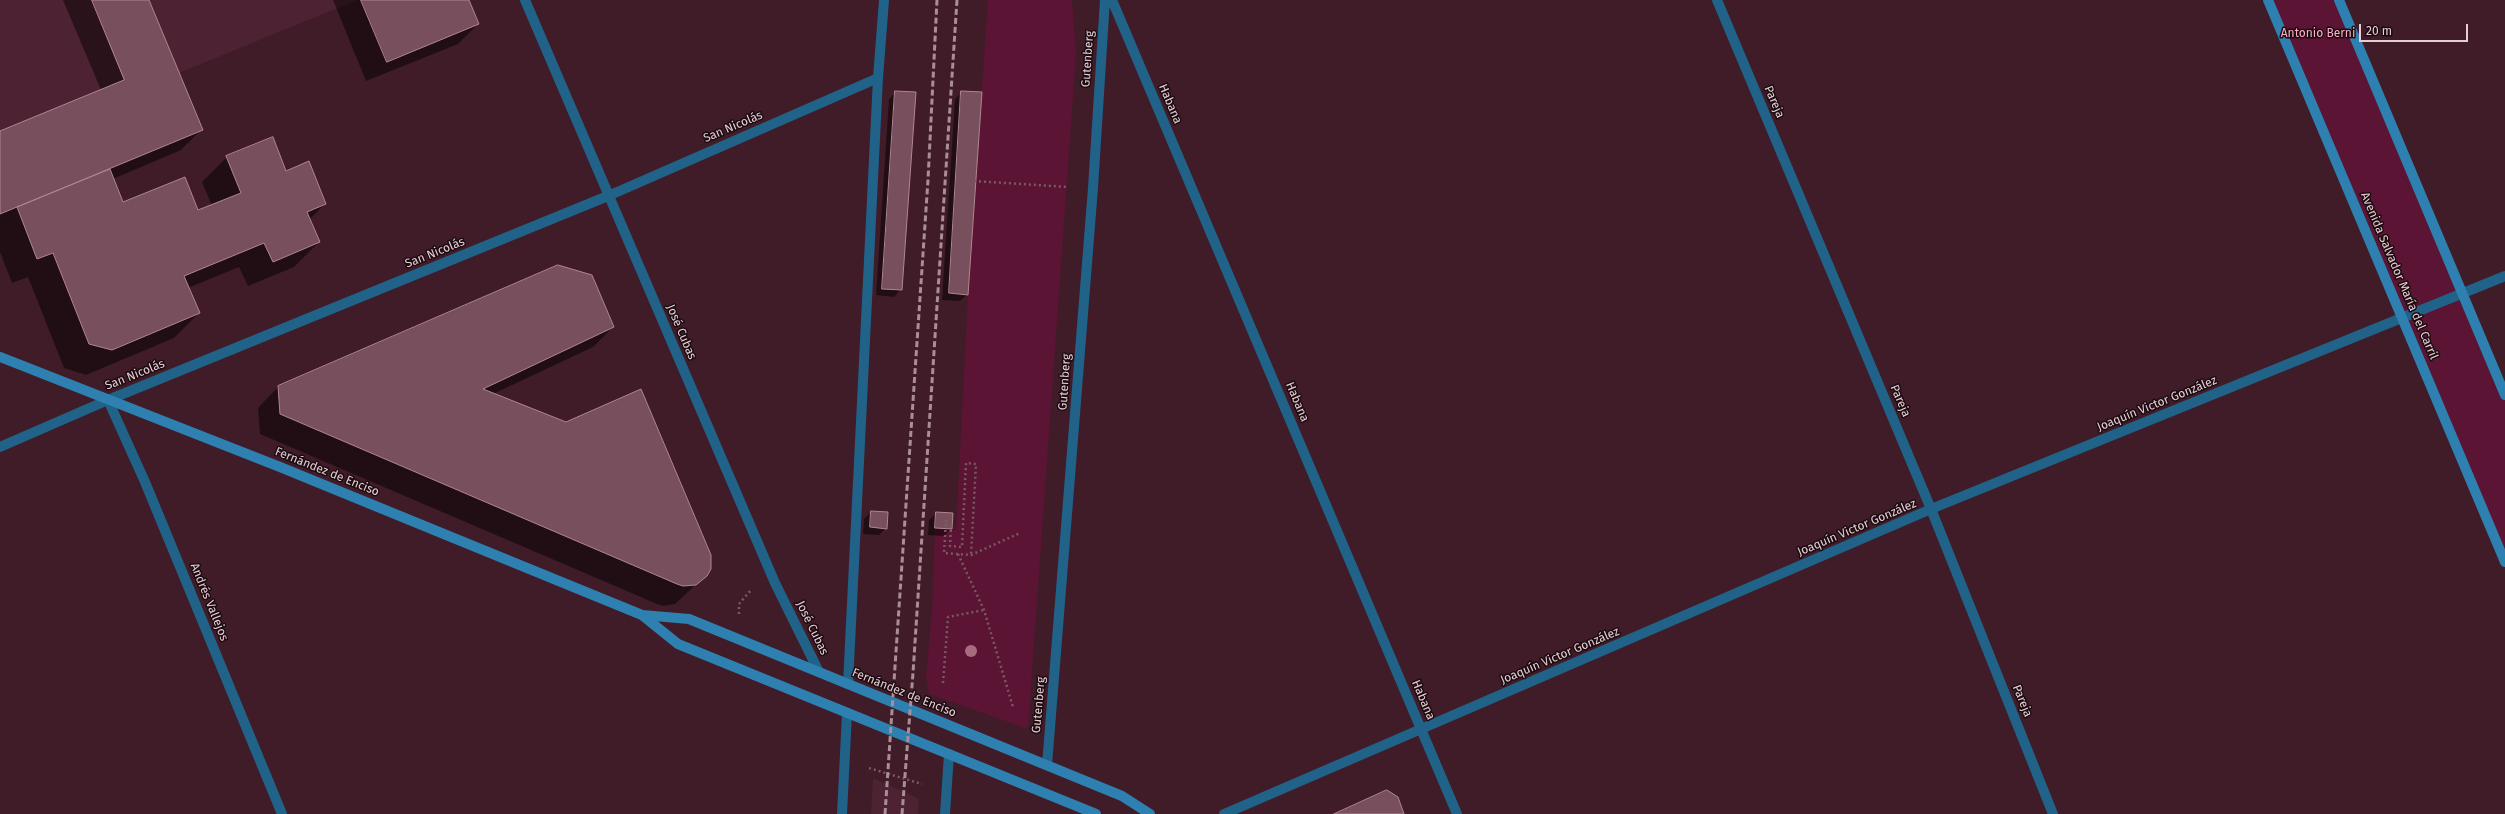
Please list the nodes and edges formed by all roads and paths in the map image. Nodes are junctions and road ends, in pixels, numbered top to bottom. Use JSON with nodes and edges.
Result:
{"nodes":[{"id":1,"x":525,"y":0,"type":"edge"},
{"id":2,"x":884,"y":0,"type":"edge"},
{"id":3,"x":1105,"y":0,"type":"edge"},
{"id":4,"x":1112,"y":0,"type":"edge"},
{"id":5,"x":1717,"y":0,"type":"edge"},
{"id":6,"x":2268,"y":0,"type":"edge"},
{"id":7,"x":2339,"y":0,"type":"edge"},
{"id":8,"x":878,"y":78,"type":"junction"},
{"id":9,"x":974,"y":181,"type":"dead end"},
{"id":10,"x":1068,"y":187,"type":"dead end"},
{"id":11,"x":608,"y":196,"type":"junction"},
{"id":12,"x":2505,"y":276,"type":"edge"},
{"id":13,"x":2461,"y":294,"type":"junction"},
{"id":14,"x":2404,"y":319,"type":"junction"},
{"id":15,"x":0,"y":357,"type":"edge"},
{"id":16,"x":2505,"y":395,"type":"edge"},
{"id":17,"x":108,"y":400,"type":"junction"},
{"id":18,"x":0,"y":447,"type":"edge"},
{"id":19,"x":1932,"y":510,"type":"junction"},
{"id":20,"x":946,"y":520,"type":"dead end"},
{"id":21,"x":946,"y":525,"type":"junction"},
{"id":22,"x":1020,"y":533,"type":"dead end"},
{"id":23,"x":958,"y":554,"type":"junction"},
{"id":24,"x":971,"y":555,"type":"junction"},
{"id":25,"x":2505,"y":562,"type":"edge"},
{"id":26,"x":984,"y":610,"type":"junction"},
{"id":27,"x":642,"y":615,"type":"junction"},
{"id":28,"x":819,"y":672,"type":"junction"},
{"id":29,"x":943,"y":683,"type":"dead end"},
{"id":30,"x":848,"y":684,"type":"junction"},
{"id":31,"x":1012,"y":707,"type":"dead end"},
{"id":32,"x":847,"y":713,"type":"junction"},
{"id":33,"x":1422,"y":730,"type":"junction"},
{"id":34,"x":949,"y":754,"type":"junction"},
{"id":35,"x":1047,"y":765,"type":"junction"},
{"id":36,"x":869,"y":768,"type":"dead end"},
{"id":37,"x":925,"y":785,"type":"dead end"},
{"id":38,"x":282,"y":814,"type":"edge"},
{"id":39,"x":842,"y":814,"type":"edge"},
{"id":40,"x":946,"y":814,"type":"edge"},
{"id":41,"x":1096,"y":814,"type":"edge"},
{"id":42,"x":1150,"y":814,"type":"edge"},
{"id":43,"x":1224,"y":814,"type":"edge"},
{"id":44,"x":1457,"y":814,"type":"edge"},
{"id":45,"x":2053,"y":814,"type":"edge"}],
"edges":[{"from":1,"to":11,"type":"street","name":"José Cubas"},
{"from":2,"to":8,"type":"street"},
{"from":3,"to":35,"type":"street","name":"Gutenberg"},
{"from":4,"to":33,"type":"street","name":"Habana"},
{"from":5,"to":19,"type":"street","name":"Pareja"},
{"from":6,"to":14,"type":"street","name":"Avenida Salvador María del Carril"},
{"from":7,"to":13,"type":"street"},
{"from":8,"to":11,"type":"street","name":"San Nicolás"},
{"from":8,"to":30,"type":"street"},
{"from":9,"to":10,"type":"path"},
{"from":11,"to":17,"type":"street","name":"San Nicolás"},
{"from":11,"to":28,"type":"street","name":"José Cubas"},
{"from":12,"to":13,"type":"street","name":"Joaquín Victor González"},
{"from":13,"to":14,"type":"street","name":"Joaquín Victor González"},
{"from":13,"to":16,"type":"street"},
{"from":14,"to":19,"type":"street","name":"Joaquín Victor González"},
{"from":14,"to":25,"type":"street","name":"Avenida Salvador María del Carril"},
{"from":15,"to":17,"type":"street","name":"Fernández de Enciso"},
{"from":17,"to":18,"type":"street","name":"San Nicolás"},
{"from":17,"to":27,"type":"street","name":"Fernández de Enciso"},
{"from":17,"to":38,"type":"street","name":"Andrés Vallejos"},
{"from":19,"to":33,"type":"street","name":"Joaquín Victor González"},
{"from":19,"to":45,"type":"street","name":"Pareja"},
{"from":20,"to":21,"type":"path"},
{"from":21,"to":23,"type":"path"},
{"from":21,"to":24,"type":"path"},
{"from":22,"to":24,"type":"path"},
{"from":23,"to":24,"type":"path"},
{"from":23,"to":26,"type":"path"},
{"from":26,"to":29,"type":"path"},
{"from":26,"to":31,"type":"path"},
{"from":27,"to":28,"type":"street","name":"Fernández de Enciso"},
{"from":27,"to":32,"type":"street","name":"Fernández de Enciso"},
{"from":28,"to":30,"type":"street","name":"Fernández de Enciso"},
{"from":30,"to":35,"type":"street","name":"Fernández de Enciso"},
{"from":32,"to":34,"type":"street","name":"Fernández de Enciso"},
{"from":32,"to":39,"type":"street"},
{"from":33,"to":43,"type":"street","name":"Joaquín Victor González"},
{"from":33,"to":44,"type":"street","name":"Habana"},
{"from":34,"to":40,"type":"street"},
{"from":34,"to":41,"type":"street","name":"Fernández de Enciso"},
{"from":35,"to":42,"type":"street","name":"Fernández de Enciso"},
{"from":36,"to":37,"type":"path"}]}
